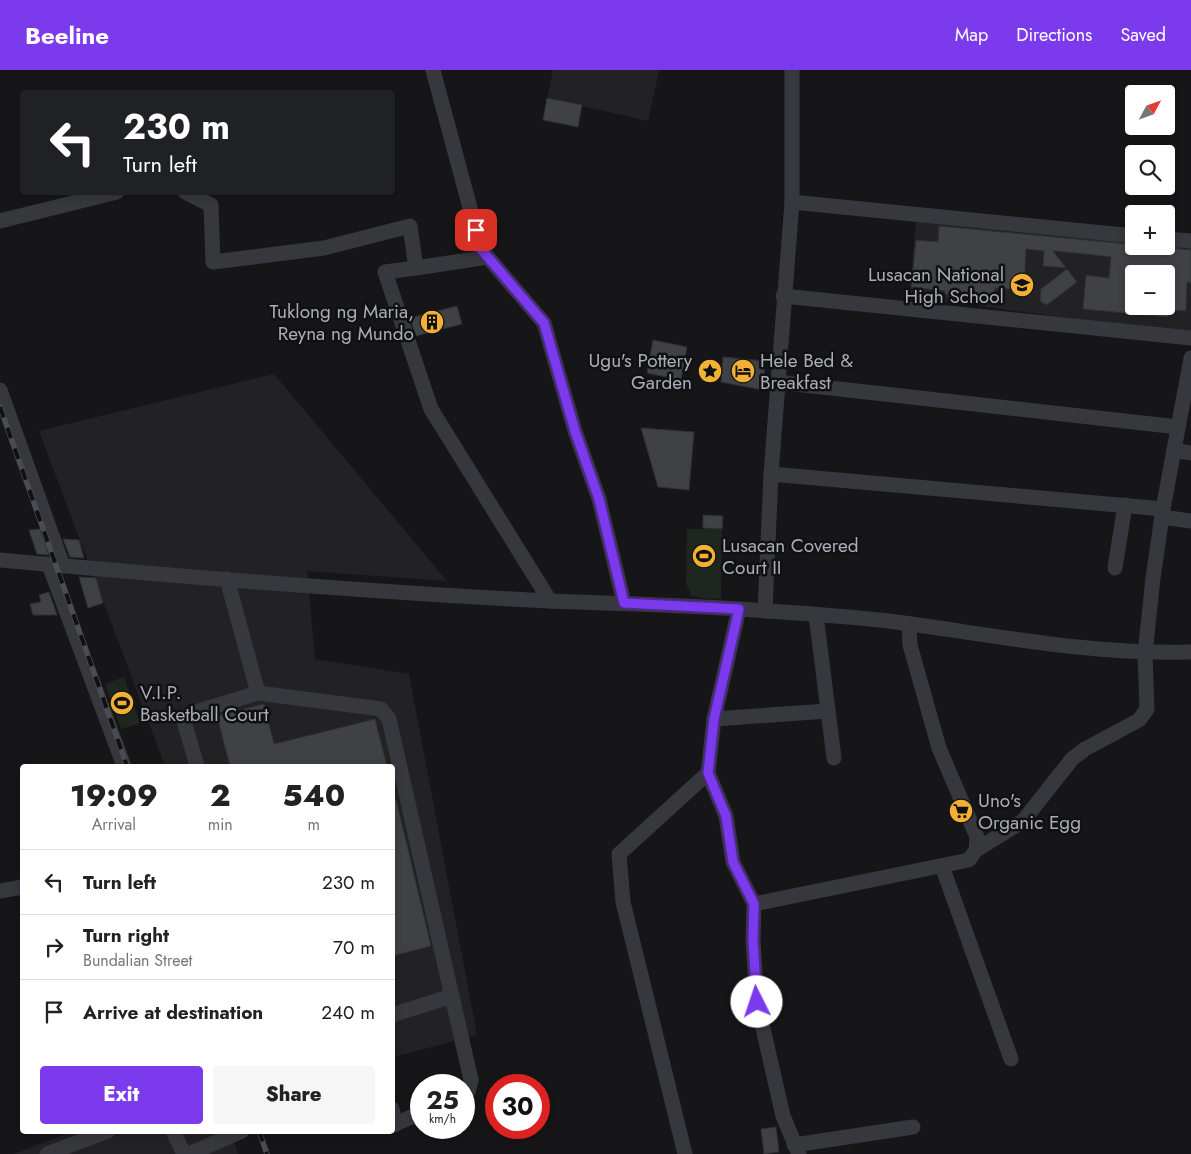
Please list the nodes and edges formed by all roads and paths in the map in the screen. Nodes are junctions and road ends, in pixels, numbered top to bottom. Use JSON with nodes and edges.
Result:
{"nodes":[{"id":1,"x":433,"y":70,"type":"edge"},
{"id":2,"x":792,"y":70,"type":"edge"},
{"id":3,"x":104,"y":195,"type":"edge"},
{"id":4,"x":191,"y":195,"type":"edge"},
{"id":5,"x":792,"y":202,"type":"junction"},
{"id":6,"x":0,"y":220,"type":"edge"},
{"id":7,"x":1125,"y":235,"type":"edge"},
{"id":8,"x":1175,"y":240,"type":"edge"},
{"id":9,"x":1191,"y":241,"type":"edge"},
{"id":10,"x":488,"y":257,"type":"junction"},
{"id":11,"x":416,"y":268,"type":"junction"},
{"id":12,"x":783,"y":296,"type":"junction"},
{"id":13,"x":1191,"y":338,"type":"edge"},
{"id":14,"x":1191,"y":358,"type":"edge"},
{"id":15,"x":777,"y":382,"type":"junction"},
{"id":16,"x":0,"y":390,"type":"edge"},
{"id":17,"x":1188,"y":390,"type":"edge"},
{"id":18,"x":1178,"y":427,"type":"junction"},
{"id":19,"x":1174,"y":450,"type":"junction"},
{"id":20,"x":1191,"y":453,"type":"edge"},
{"id":21,"x":771,"y":474,"type":"junction"},
{"id":22,"x":1125,"y":506,"type":"junction"},
{"id":23,"x":1162,"y":513,"type":"junction"},
{"id":24,"x":1191,"y":521,"type":"edge"},
{"id":25,"x":0,"y":560,"type":"edge"},
{"id":26,"x":56,"y":566,"type":"junction"},
{"id":27,"x":1115,"y":568,"type":"dead end"},
{"id":28,"x":227,"y":579,"type":"junction"},
{"id":29,"x":550,"y":600,"type":"junction"},
{"id":30,"x":624,"y":603,"type":"junction"},
{"id":31,"x":739,"y":609,"type":"junction"},
{"id":32,"x":765,"y":611,"type":"junction"},
{"id":33,"x":816,"y":615,"type":"junction"},
{"id":34,"x":909,"y":624,"type":"junction"},
{"id":35,"x":1191,"y":652,"type":"edge"},
{"id":36,"x":1145,"y":654,"type":"junction"},
{"id":37,"x":258,"y":693,"type":"junction"},
{"id":38,"x":828,"y":711,"type":"junction"},
{"id":39,"x":714,"y":719,"type":"junction"},
{"id":40,"x":834,"y":758,"type":"dead end"},
{"id":41,"x":123,"y":764,"type":"edge"},
{"id":42,"x":196,"y":764,"type":"edge"},
{"id":43,"x":708,"y":773,"type":"junction"},
{"id":44,"x":976,"y":850,"type":"junction"},
{"id":45,"x":942,"y":866,"type":"junction"},
{"id":46,"x":20,"y":887,"type":"edge"},
{"id":47,"x":0,"y":891,"type":"edge"},
{"id":48,"x":754,"y":904,"type":"junction"},
{"id":49,"x":452,"y":996,"type":"junction"},
{"id":50,"x":395,"y":1014,"type":"edge"},
{"id":51,"x":1011,"y":1059,"type":"dead end"},
{"id":52,"x":470,"y":1074,"type":"edge"},
{"id":53,"x":410,"y":1118,"type":"edge"},
{"id":54,"x":395,"y":1125,"type":"edge"},
{"id":55,"x":913,"y":1127,"type":"dead end"},
{"id":56,"x":100,"y":1134,"type":"edge"},
{"id":57,"x":174,"y":1134,"type":"edge"},
{"id":58,"x":236,"y":1134,"type":"edge"},
{"id":59,"x":797,"y":1149,"type":"edge"},
{"id":60,"x":197,"y":1152,"type":"edge"},
{"id":61,"x":48,"y":1154,"type":"edge"},
{"id":62,"x":184,"y":1154,"type":"edge"},
{"id":63,"x":685,"y":1154,"type":"edge"}],
"edges":[{"from":1,"to":10,"type":"street"},
{"from":2,"to":5,"type":"street"},
{"from":3,"to":6,"type":"street"},
{"from":4,"to":11,"type":"street"},
{"from":5,"to":7,"type":"street"},
{"from":5,"to":12,"type":"street"},
{"from":8,"to":9,"type":"street"},
{"from":10,"to":11,"type":"street"},
{"from":10,"to":30,"type":"street"},
{"from":11,"to":29,"type":"street"},
{"from":12,"to":13,"type":"street"},
{"from":12,"to":15,"type":"street"},
{"from":14,"to":17,"type":"street"},
{"from":15,"to":18,"type":"street"},
{"from":15,"to":21,"type":"street"},
{"from":16,"to":26,"type":"street"},
{"from":17,"to":18,"type":"street"},
{"from":18,"to":19,"type":"street"},
{"from":19,"to":20,"type":"street"},
{"from":19,"to":23,"type":"street"},
{"from":21,"to":22,"type":"street"},
{"from":21,"to":32,"type":"street"},
{"from":22,"to":23,"type":"street"},
{"from":22,"to":27,"type":"street"},
{"from":23,"to":24,"type":"street"},
{"from":23,"to":36,"type":"street"},
{"from":25,"to":26,"type":"street"},
{"from":26,"to":28,"type":"street"},
{"from":26,"to":41,"type":"street"},
{"from":28,"to":29,"type":"street"},
{"from":28,"to":37,"type":"street"},
{"from":29,"to":30,"type":"street"},
{"from":30,"to":31,"type":"street"},
{"from":31,"to":32,"type":"street"},
{"from":31,"to":39,"type":"street"},
{"from":32,"to":33,"type":"street"},
{"from":33,"to":34,"type":"street"},
{"from":33,"to":38,"type":"street"},
{"from":34,"to":36,"type":"street"},
{"from":34,"to":44,"type":"street"},
{"from":35,"to":36,"type":"street"},
{"from":36,"to":44,"type":"street"},
{"from":37,"to":42,"type":"street"},
{"from":37,"to":49,"type":"street"},
{"from":38,"to":39,"type":"street"},
{"from":38,"to":40,"type":"street"},
{"from":39,"to":43,"type":"street"},
{"from":43,"to":48,"type":"street"},
{"from":43,"to":63,"type":"street"},
{"from":44,"to":45,"type":"street"},
{"from":45,"to":48,"type":"street"},
{"from":45,"to":51,"type":"street"},
{"from":46,"to":47,"type":"street"},
{"from":48,"to":59,"type":"street"},
{"from":49,"to":50,"type":"street"},
{"from":49,"to":52,"type":"street"},
{"from":53,"to":54,"type":"street"},
{"from":55,"to":59,"type":"street"},
{"from":56,"to":61,"type":"street"},
{"from":57,"to":62,"type":"street"},
{"from":58,"to":60,"type":"street"}]}
